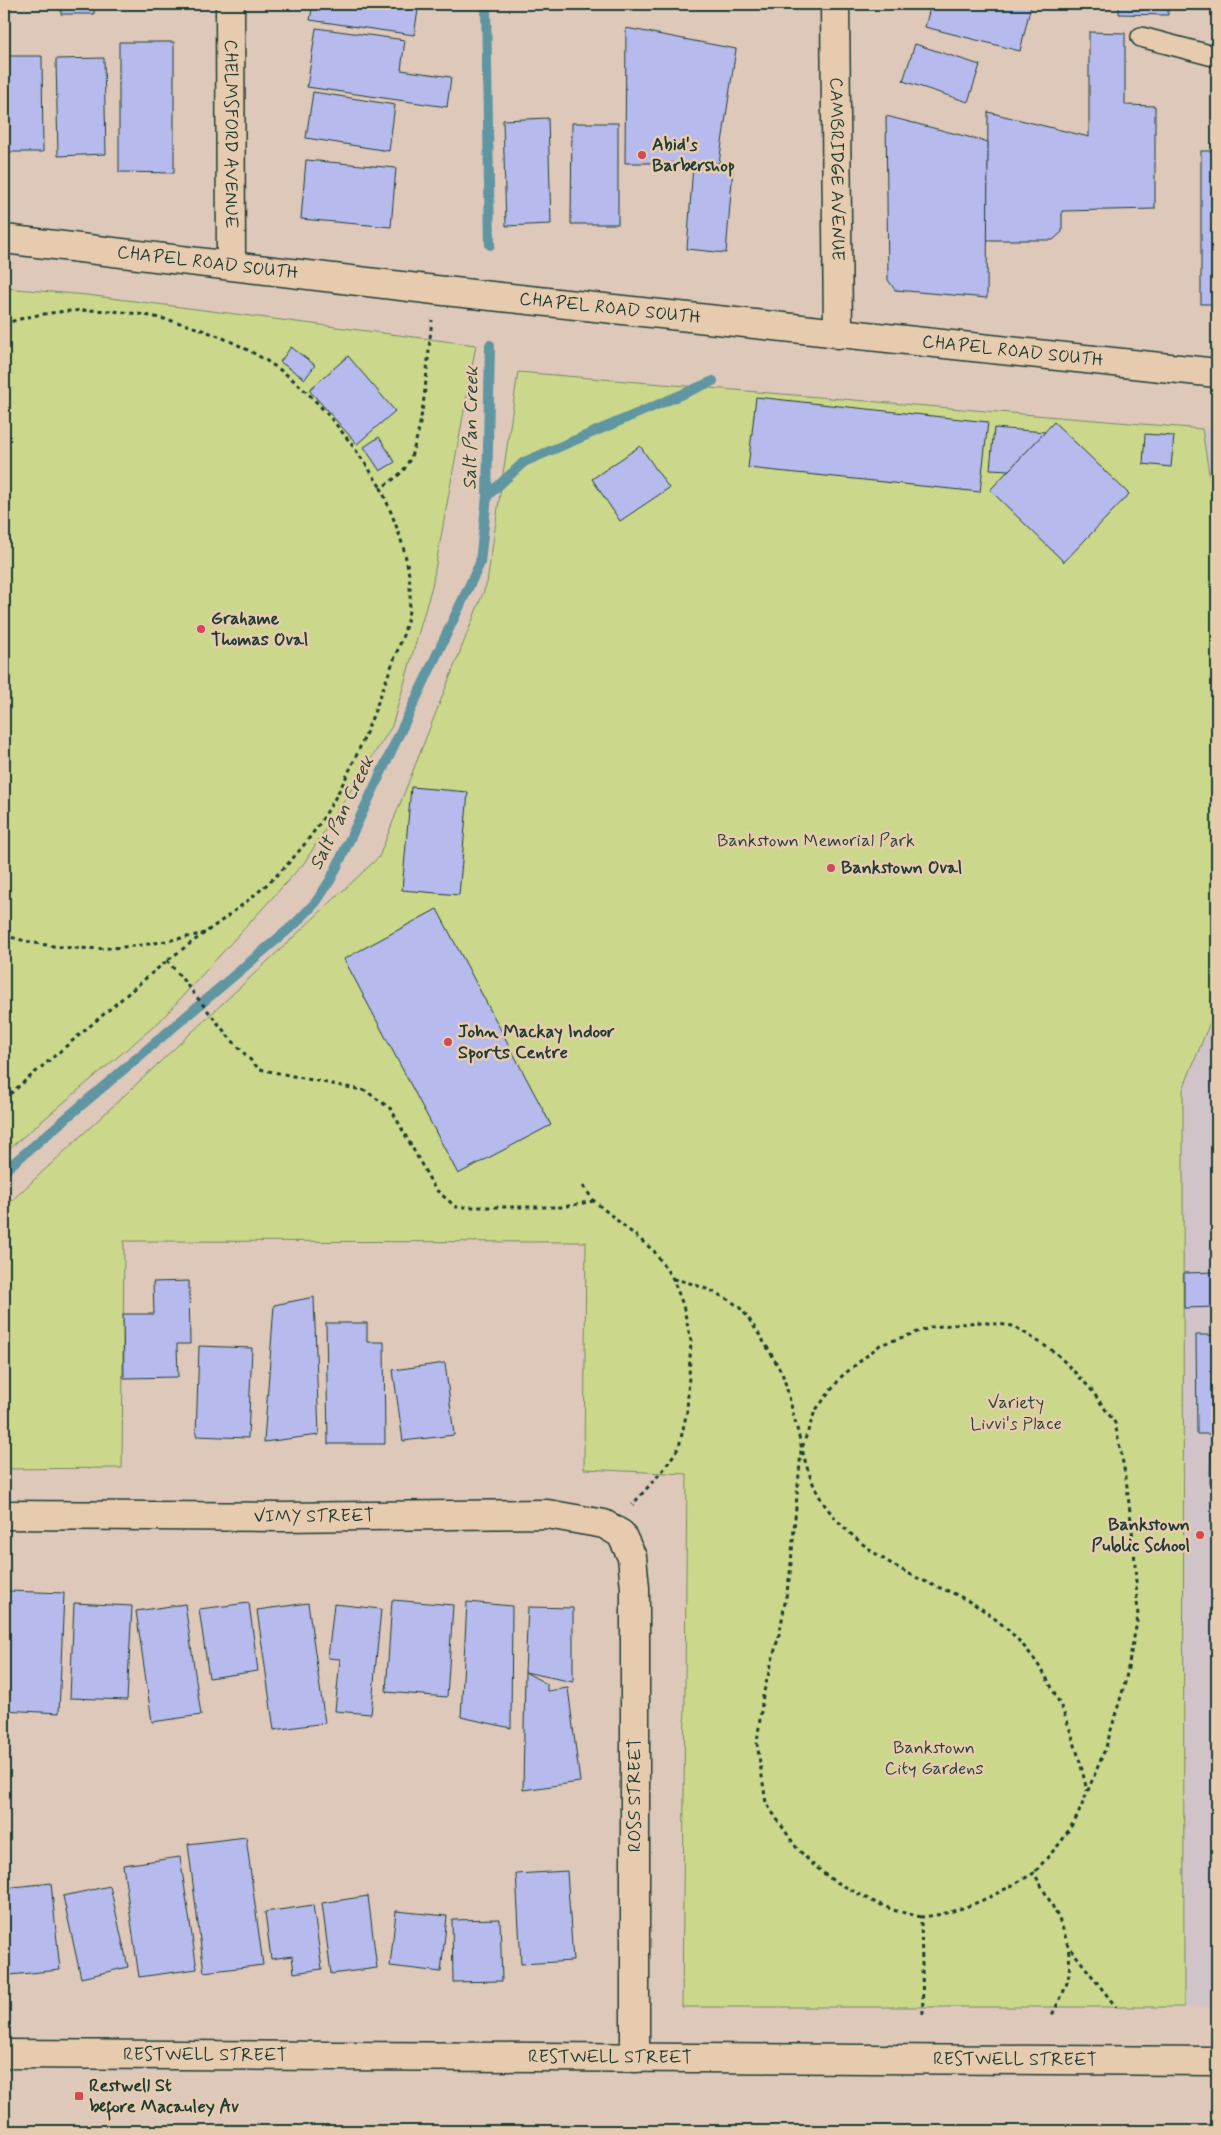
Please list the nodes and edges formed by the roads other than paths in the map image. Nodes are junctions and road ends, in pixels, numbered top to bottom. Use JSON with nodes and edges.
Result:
{"nodes":[{"id":1,"x":230,"y":4,"type":"edge"},
{"id":2,"x":835,"y":4,"type":"edge"},
{"id":3,"x":1141,"y":37,"type":"dead end"},
{"id":4,"x":1217,"y":57,"type":"edge"},
{"id":5,"x":4,"y":239,"type":"edge"},
{"id":6,"x":231,"y":265,"type":"junction"},
{"id":7,"x":838,"y":334,"type":"junction"},
{"id":8,"x":1217,"y":373,"type":"edge"},
{"id":9,"x":4,"y":1515,"type":"edge"},
{"id":10,"x":622,"y":1534,"type":"joint"},
{"id":11,"x":4,"y":2054,"type":"edge"},
{"id":12,"x":635,"y":2058,"type":"junction"},
{"id":13,"x":1217,"y":2061,"type":"edge"}],
"edges":[{"from":1,"to":6,"type":"street","name":"CHELMSFORD AVENUE"},
{"from":2,"to":7,"type":"street","name":"CAMBRIDGE AVENUE"},
{"from":3,"to":4,"type":"lane"},
{"from":5,"to":6,"type":"street","name":"CHAPEL ROAD SOUTH"},
{"from":6,"to":7,"type":"street","name":"CHAPEL ROAD SOUTH"},
{"from":7,"to":8,"type":"street","name":"CHAPEL ROAD SOUTH"},
{"from":9,"to":10,"type":"street","name":"VIMY STREET"},
{"from":10,"to":12,"type":"street","name":"ROSS STREET"},
{"from":11,"to":12,"type":"street","name":"RESTWELL STREET"},
{"from":12,"to":13,"type":"street","name":"RESTWELL STREET"}]}
